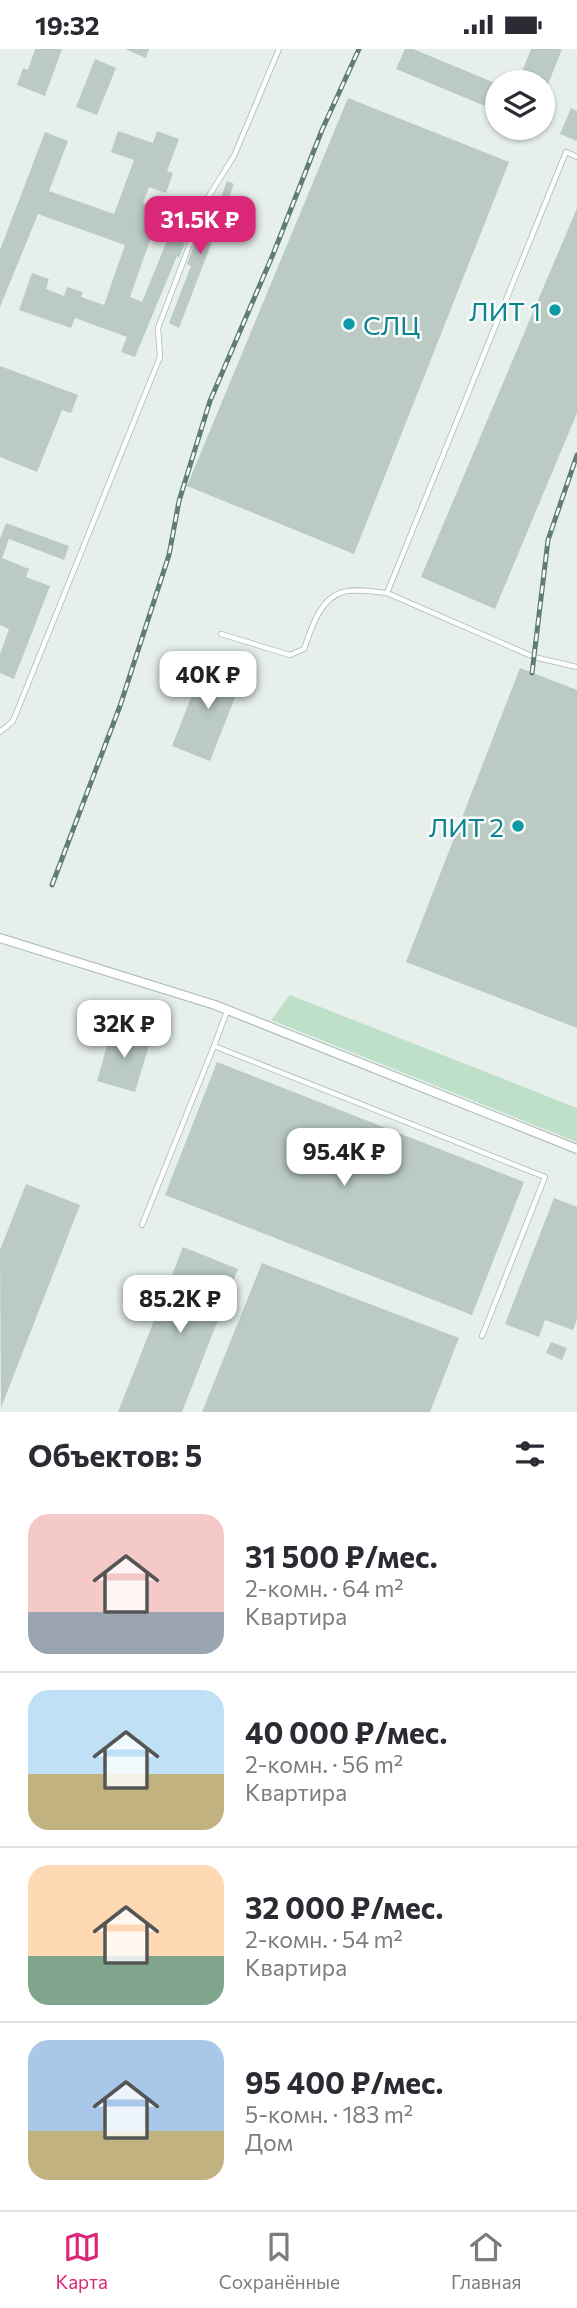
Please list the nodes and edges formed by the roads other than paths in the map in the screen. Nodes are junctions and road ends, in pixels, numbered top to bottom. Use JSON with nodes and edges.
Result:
{"nodes":[{"id":1,"x":279,"y":49,"type":"edge"},
{"id":2,"x":577,"y":157,"type":"edge"},
{"id":3,"x":387,"y":593,"type":"junction"},
{"id":4,"x":221,"y":634,"type":"dead end"},
{"id":5,"x":577,"y":667,"type":"edge"},
{"id":6,"x":0,"y":732,"type":"edge"},
{"id":7,"x":0,"y":938,"type":"edge"},
{"id":8,"x":228,"y":1010,"type":"junction"},
{"id":9,"x":214,"y":1046,"type":"junction"},
{"id":10,"x":577,"y":1149,"type":"edge"},
{"id":11,"x":142,"y":1225,"type":"dead end"},
{"id":12,"x":482,"y":1336,"type":"dead end"}],
"edges":[{"from":1,"to":6,"type":"lane"},
{"from":2,"to":3,"type":"lane"},
{"from":3,"to":4,"type":"lane"},
{"from":3,"to":5,"type":"lane"},
{"from":7,"to":8,"type":"street"},
{"from":8,"to":9,"type":"lane"},
{"from":8,"to":10,"type":"street"},
{"from":9,"to":11,"type":"lane"},
{"from":9,"to":12,"type":"lane"}]}
